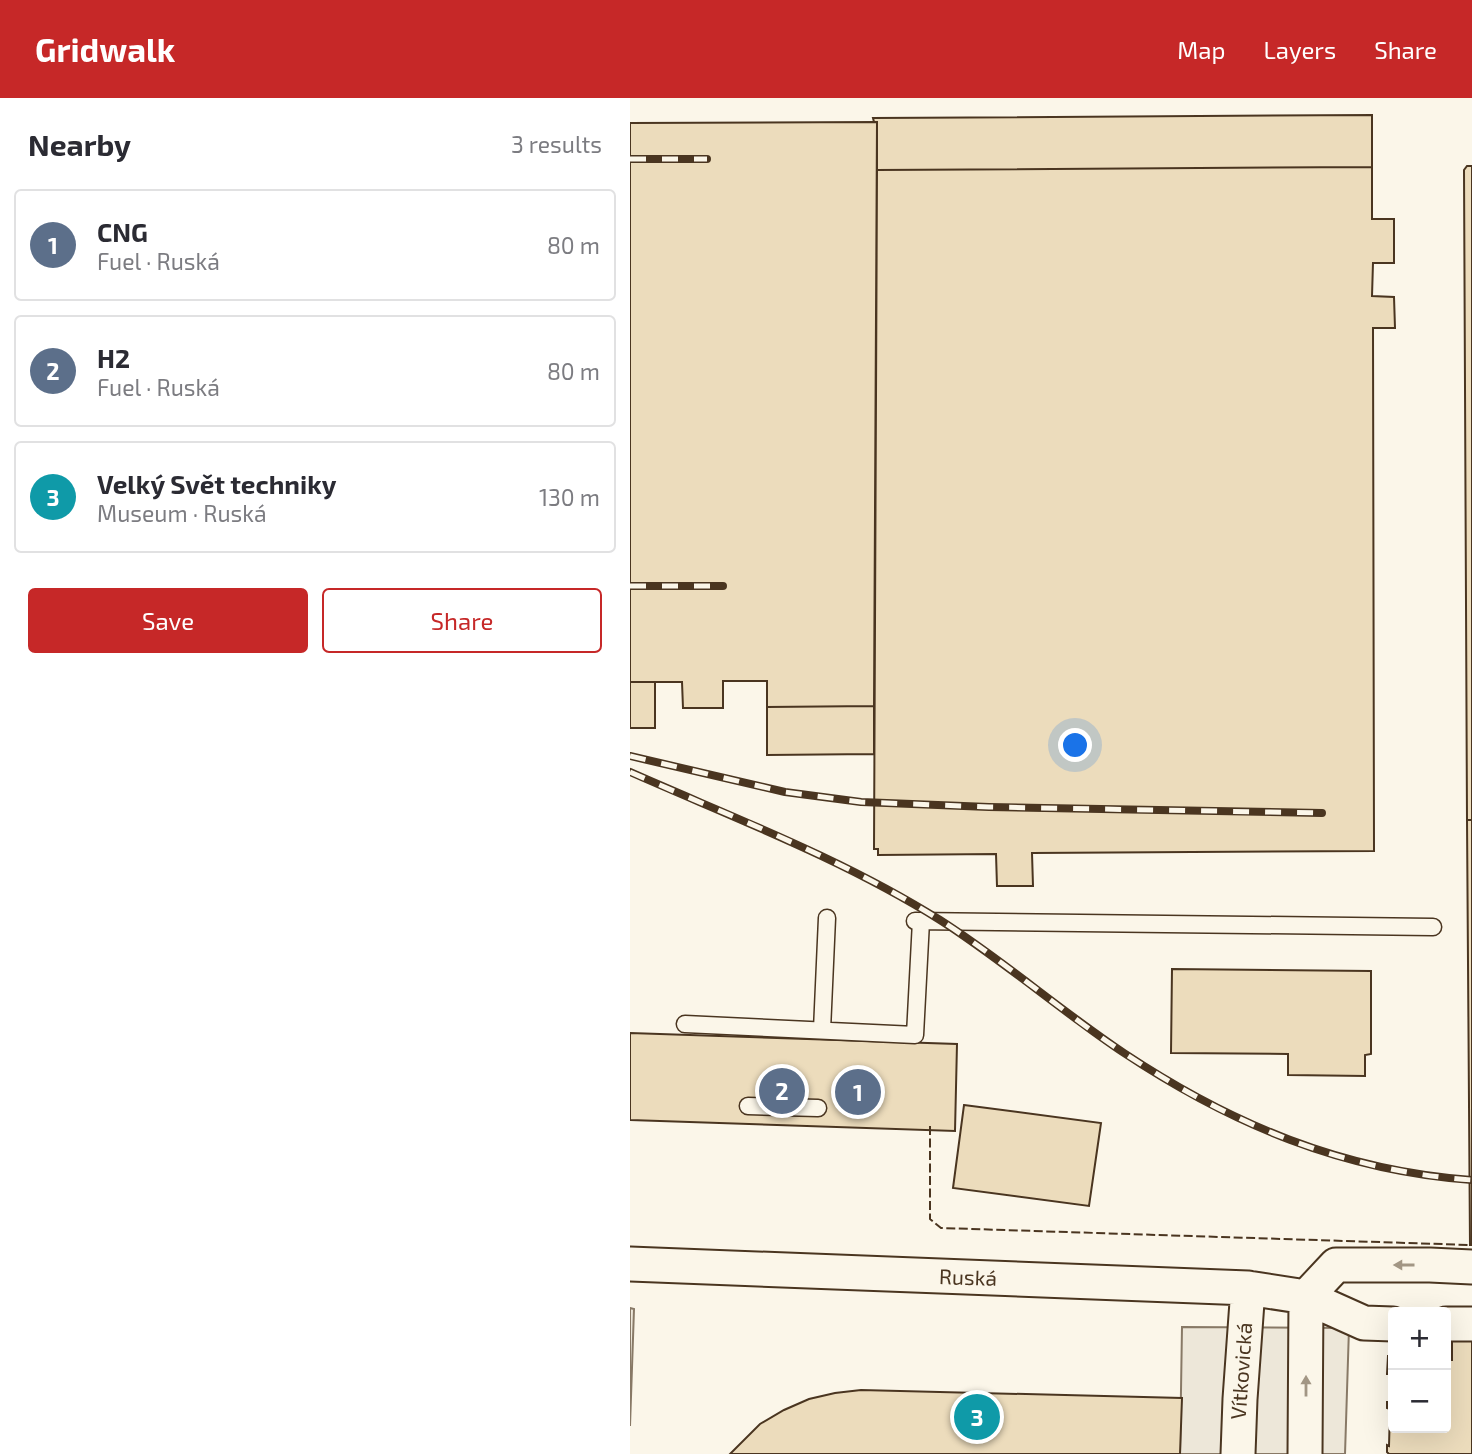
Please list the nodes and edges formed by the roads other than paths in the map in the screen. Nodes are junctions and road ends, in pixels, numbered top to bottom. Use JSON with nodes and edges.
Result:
{"nodes":[{"id":1,"x":827,"y":918,"type":"dead end"},
{"id":2,"x":1433,"y":926,"type":"dead end"},
{"id":3,"x":685,"y":1024,"type":"dead end"},
{"id":4,"x":822,"y":1030,"type":"junction"},
{"id":5,"x":748,"y":1106,"type":"dead end"},
{"id":6,"x":818,"y":1108,"type":"dead end"},
{"id":7,"x":630,"y":1264,"type":"edge"},
{"id":8,"x":1472,"y":1267,"type":"edge"},
{"id":9,"x":1248,"y":1288,"type":"junction"},
{"id":10,"x":1306,"y":1297,"type":"junction"},
{"id":11,"x":1388,"y":1324,"type":"edge"},
{"id":12,"x":1451,"y":1324,"type":"edge"},
{"id":13,"x":1472,"y":1324,"type":"edge"},
{"id":14,"x":1238,"y":1454,"type":"edge"},
{"id":15,"x":1305,"y":1454,"type":"edge"}],
"edges":[{"from":1,"to":4,"type":"lane"},
{"from":2,"to":4,"type":"lane"},
{"from":3,"to":4,"type":"lane"},
{"from":5,"to":6,"type":"lane"},
{"from":7,"to":9,"type":"street","name":"Ruská"},
{"from":8,"to":10,"type":"street","one_way":true},
{"from":9,"to":10,"type":"street","name":"Ruská"},
{"from":9,"to":14,"type":"street","name":"Vítkovická"},
{"from":10,"to":11,"type":"street","name":"Ruská"},
{"from":15,"to":10,"type":"street","one_way":true},
{"from":12,"to":13,"type":"street"}]}
